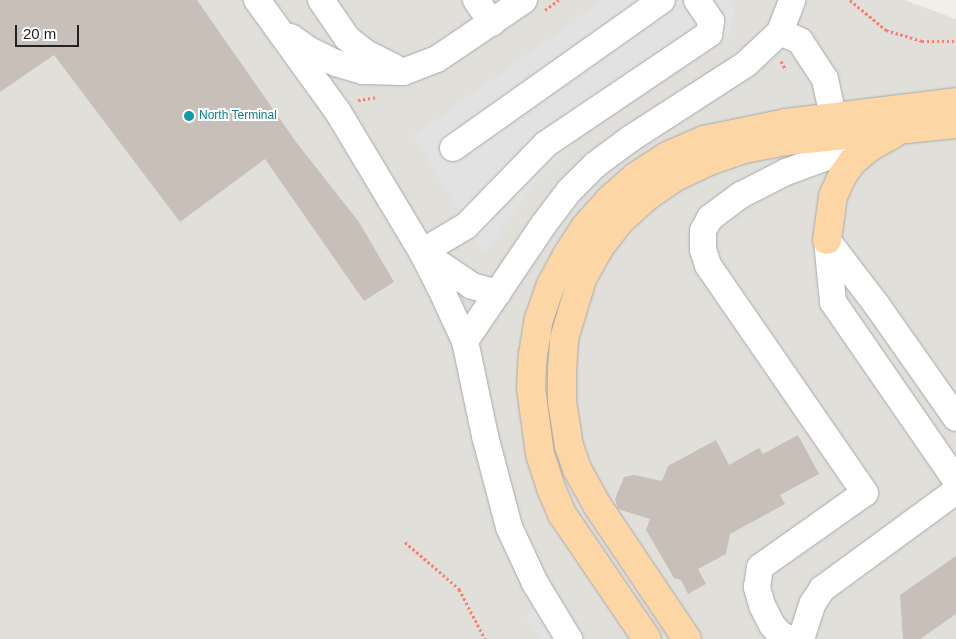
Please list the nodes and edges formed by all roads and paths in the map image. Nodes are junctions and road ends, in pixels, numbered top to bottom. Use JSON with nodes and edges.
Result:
{"nodes":[{"id":1,"x":321,"y":0,"type":"edge"},
{"id":2,"x":476,"y":0,"type":"edge"},
{"id":3,"x":524,"y":0,"type":"edge"},
{"id":4,"x":662,"y":0,"type":"edge"},
{"id":5,"x":697,"y":0,"type":"edge"},
{"id":6,"x":792,"y":0,"type":"edge"},
{"id":7,"x":850,"y":0,"type":"edge"},
{"id":8,"x":264,"y":10,"type":"edge"},
{"id":9,"x":492,"y":23,"type":"junction"},
{"id":10,"x":780,"y":32,"type":"junction"},
{"id":11,"x":956,"y":41,"type":"edge"},
{"id":12,"x":403,"y":72,"type":"junction"},
{"id":13,"x":956,"y":102,"type":"edge"},
{"id":14,"x":833,"y":117,"type":"junction"},
{"id":15,"x":956,"y":124,"type":"edge"},
{"id":16,"x":901,"y":130,"type":"junction"},
{"id":17,"x":452,"y":148,"type":"dead end"},
{"id":18,"x":827,"y":240,"type":"junction"},
{"id":19,"x":422,"y":252,"type":"junction"},
{"id":20,"x":498,"y":293,"type":"junction"},
{"id":21,"x":465,"y":341,"type":"junction"},
{"id":22,"x":956,"y":418,"type":"edge"},
{"id":23,"x":956,"y":480,"type":"edge"},
{"id":24,"x":956,"y":491,"type":"edge"},
{"id":25,"x":405,"y":542,"type":"dead end"},
{"id":26,"x":486,"y":639,"type":"edge"},
{"id":27,"x":569,"y":639,"type":"edge"},
{"id":28,"x":647,"y":639,"type":"edge"},
{"id":29,"x":687,"y":639,"type":"edge"},
{"id":30,"x":791,"y":639,"type":"edge"},
{"id":31,"x":801,"y":639,"type":"edge"}],
"edges":[{"from":1,"to":12,"type":"street"},
{"from":2,"to":9,"type":"street"},
{"from":3,"to":9,"type":"street"},
{"from":4,"to":17,"type":"street"},
{"from":5,"to":19,"type":"street"},
{"from":6,"to":10,"type":"street"},
{"from":7,"to":11,"type":"path"},
{"from":8,"to":12,"type":"street"},
{"from":8,"to":19,"type":"street"},
{"from":9,"to":12,"type":"street"},
{"from":10,"to":14,"type":"street"},
{"from":10,"to":20,"type":"street"},
{"from":13,"to":14,"type":"main road"},
{"from":14,"to":28,"type":"main road"},
{"from":15,"to":16,"type":"main road"},
{"from":16,"to":18,"type":"main road"},
{"from":16,"to":29,"type":"main road"},
{"from":16,"to":30,"type":"street"},
{"from":18,"to":22,"type":"street"},
{"from":18,"to":23,"type":"street"},
{"from":19,"to":20,"type":"street"},
{"from":19,"to":21,"type":"street"},
{"from":20,"to":21,"type":"street"},
{"from":21,"to":27,"type":"street"},
{"from":24,"to":31,"type":"street"},
{"from":25,"to":26,"type":"path"}]}
